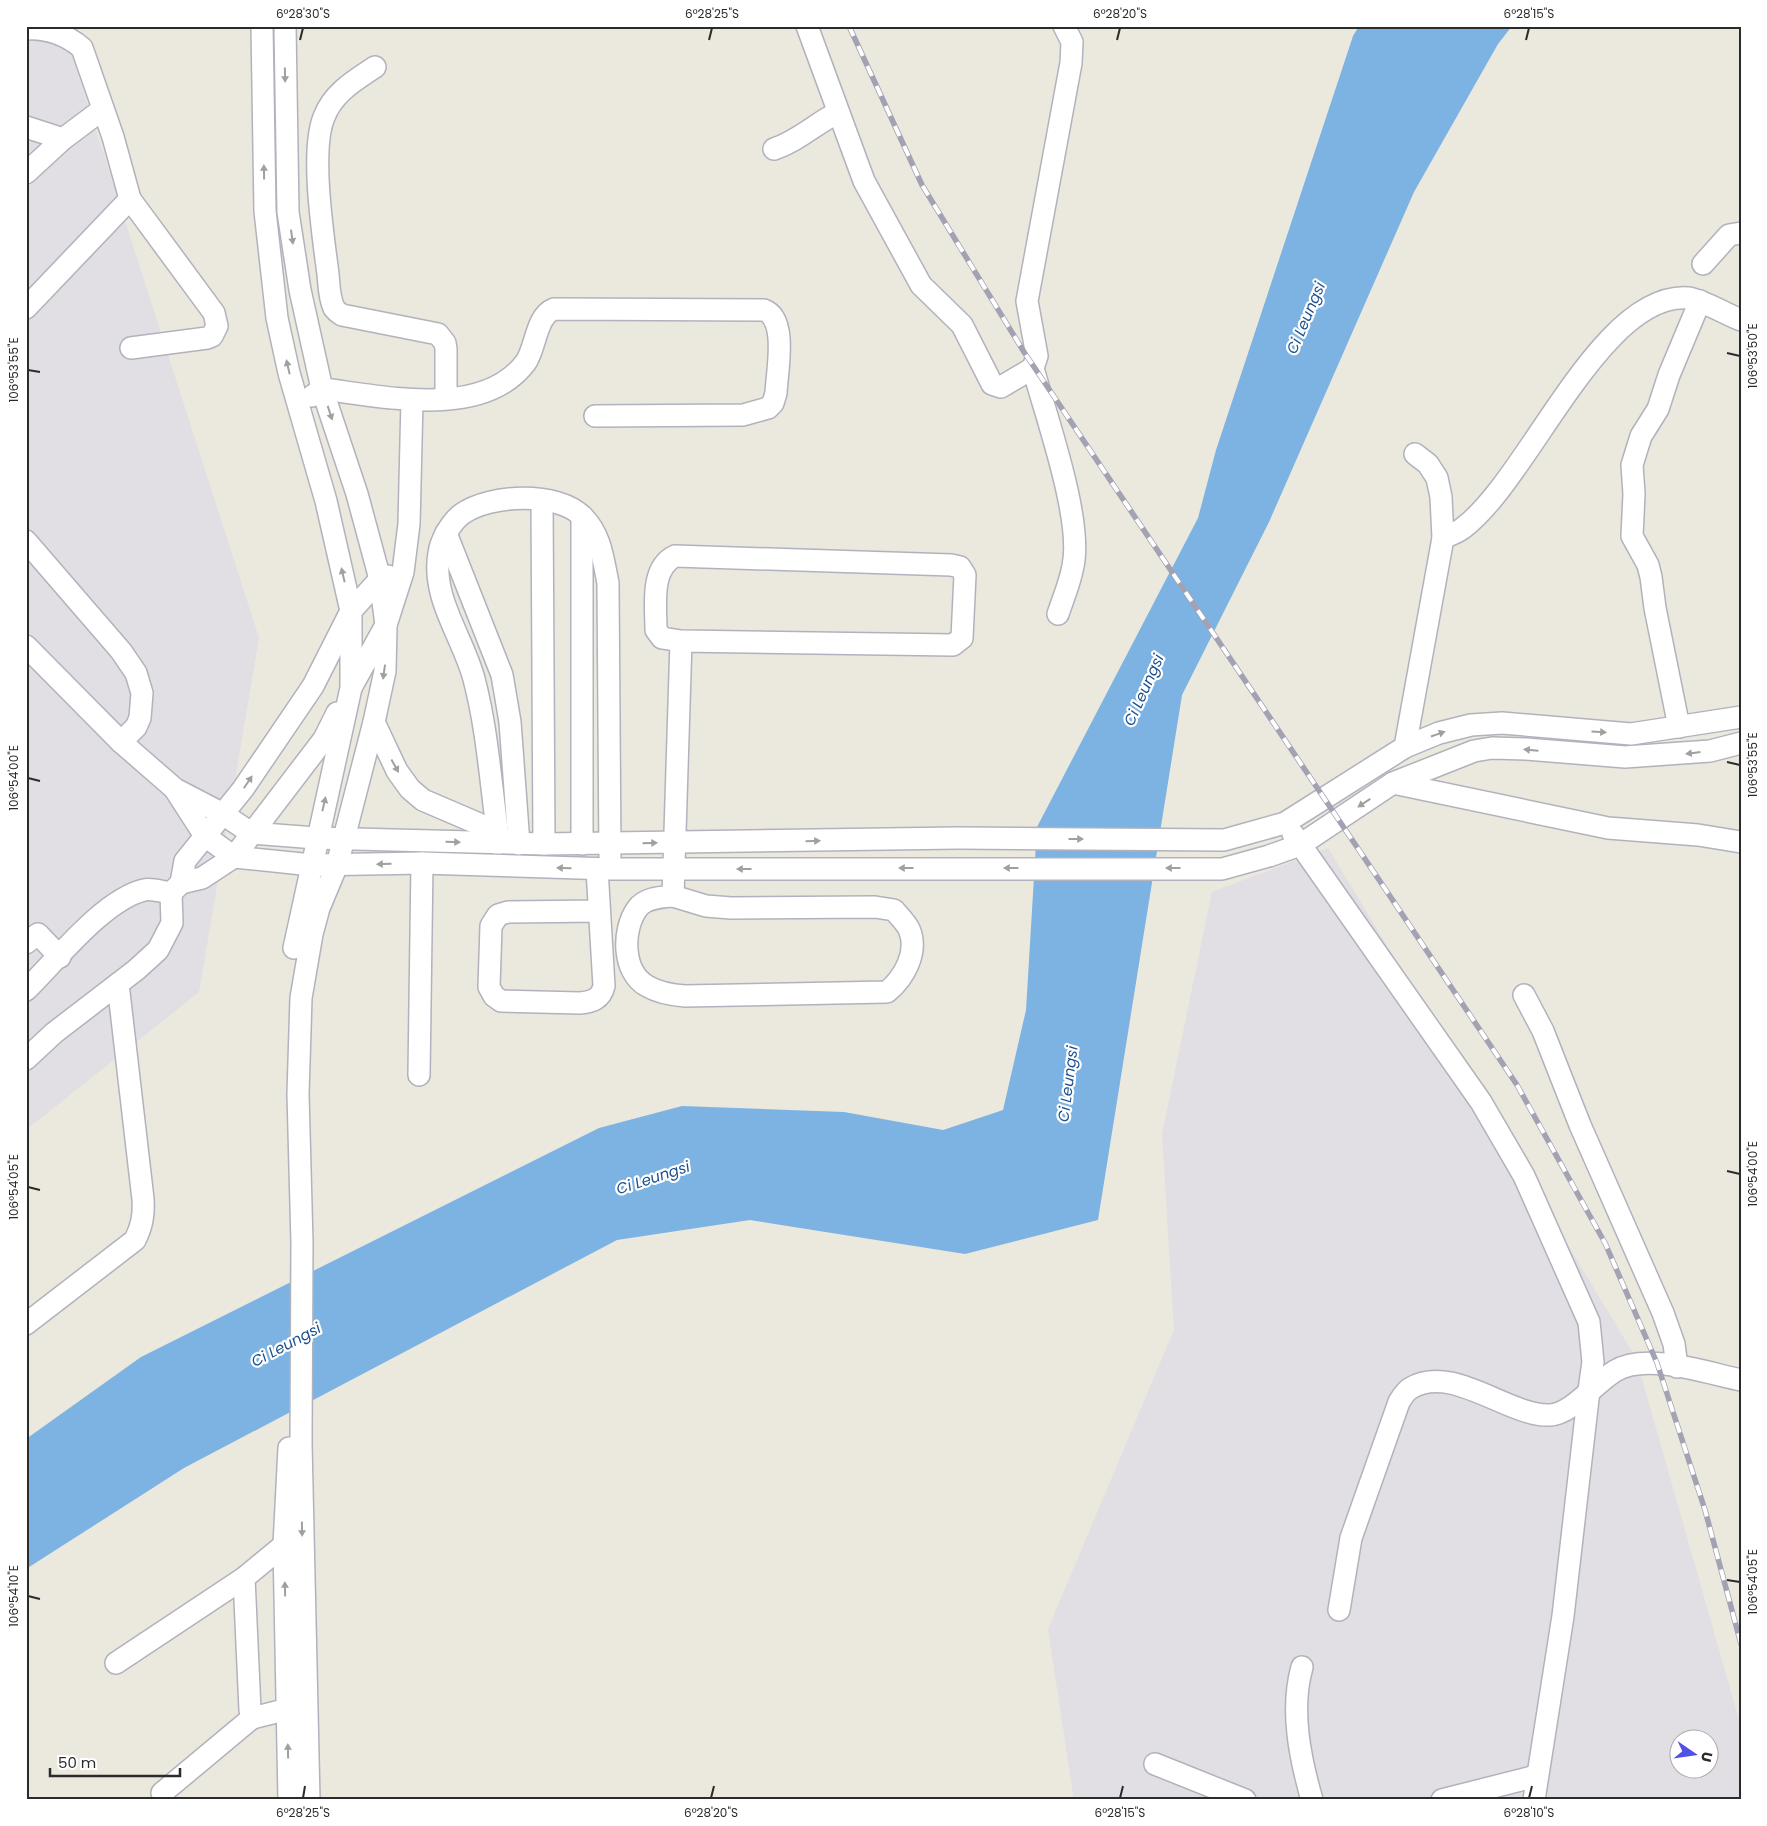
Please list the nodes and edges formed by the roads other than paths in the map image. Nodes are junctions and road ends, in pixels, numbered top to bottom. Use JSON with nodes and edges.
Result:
{"nodes":[{"id":1,"x":262,"y":26,"type":"edge"},
{"id":2,"x":285,"y":26,"type":"edge"},
{"id":3,"x":807,"y":26,"type":"edge"},
{"id":4,"x":1064,"y":26,"type":"edge"},
{"id":5,"x":26,"y":29,"type":"edge"},
{"id":6,"x":375,"y":67,"type":"dead end"},
{"id":7,"x":103,"y":109,"type":"junction"},
{"id":8,"x":837,"y":112,"type":"junction"},
{"id":9,"x":26,"y":127,"type":"edge"},
{"id":10,"x":63,"y":139,"type":"junction"},
{"id":11,"x":774,"y":149,"type":"dead end"},
{"id":12,"x":26,"y":173,"type":"edge"},
{"id":13,"x":130,"y":199,"type":"junction"},
{"id":14,"x":1741,"y":234,"type":"edge"},
{"id":15,"x":1703,"y":264,"type":"dead end"},
{"id":16,"x":1700,"y":301,"type":"junction"},
{"id":17,"x":26,"y":308,"type":"edge"},
{"id":18,"x":1740,"y":319,"type":"edge"},
{"id":19,"x":131,"y":348,"type":"dead end"},
{"id":20,"x":1032,"y":368,"type":"junction"},
{"id":21,"x":322,"y":389,"type":"junction"},
{"id":22,"x":446,"y":398,"type":"junction"},
{"id":23,"x":412,"y":400,"type":"junction"},
{"id":24,"x":300,"y":404,"type":"junction"},
{"id":25,"x":595,"y":416,"type":"dead end"},
{"id":26,"x":1415,"y":454,"type":"dead end"},
{"id":27,"x":542,"y":500,"type":"junction"},
{"id":28,"x":582,"y":516,"type":"junction"},
{"id":29,"x":446,"y":533,"type":"junction"},
{"id":30,"x":1443,"y":538,"type":"junction"},
{"id":31,"x":26,"y":541,"type":"edge"},
{"id":32,"x":403,"y":572,"type":"junction"},
{"id":33,"x":380,"y":578,"type":"junction"},
{"id":34,"x":351,"y":611,"type":"junction"},
{"id":35,"x":1058,"y":614,"type":"dead end"},
{"id":36,"x":386,"y":625,"type":"junction"},
{"id":37,"x":681,"y":640,"type":"junction"},
{"id":38,"x":26,"y":646,"type":"edge"},
{"id":39,"x":351,"y":688,"type":"junction"},
{"id":40,"x":1741,"y":717,"type":"edge"},
{"id":41,"x":374,"y":722,"type":"junction"},
{"id":42,"x":1678,"y":727,"type":"junction"},
{"id":43,"x":121,"y":742,"type":"junction"},
{"id":44,"x":1741,"y":743,"type":"edge"},
{"id":45,"x":1405,"y":747,"type":"junction"},
{"id":46,"x":1393,"y":783,"type":"junction"},
{"id":47,"x":175,"y":789,"type":"junction"},
{"id":48,"x":223,"y":814,"type":"junction"},
{"id":49,"x":1285,"y":822,"type":"junction"},
{"id":50,"x":251,"y":833,"type":"junction"},
{"id":51,"x":205,"y":836,"type":"junction"},
{"id":52,"x":316,"y":838,"type":"junction"},
{"id":53,"x":343,"y":839,"type":"junction"},
{"id":54,"x":1741,"y":842,"type":"edge"},
{"id":55,"x":504,"y":843,"type":"junction"},
{"id":56,"x":674,"y":843,"type":"junction"},
{"id":57,"x":544,"y":844,"type":"junction"},
{"id":58,"x":582,"y":844,"type":"junction"},
{"id":59,"x":610,"y":844,"type":"junction"},
{"id":60,"x":1300,"y":845,"type":"junction"},
{"id":61,"x":234,"y":857,"type":"junction"},
{"id":62,"x":422,"y":863,"type":"junction"},
{"id":63,"x":312,"y":865,"type":"junction"},
{"id":64,"x":337,"y":865,"type":"junction"},
{"id":65,"x":604,"y":869,"type":"junction"},
{"id":66,"x":672,"y":870,"type":"junction"},
{"id":67,"x":176,"y":888,"type":"junction"},
{"id":68,"x":672,"y":896,"type":"junction"},
{"id":69,"x":599,"y":911,"type":"junction"},
{"id":70,"x":30,"y":932,"type":"edge"},
{"id":71,"x":60,"y":957,"type":"junction"},
{"id":72,"x":118,"y":984,"type":"junction"},
{"id":73,"x":26,"y":990,"type":"edge"},
{"id":74,"x":1524,"y":995,"type":"dead end"},
{"id":75,"x":26,"y":1059,"type":"edge"},
{"id":76,"x":419,"y":1075,"type":"dead end"},
{"id":77,"x":296,"y":1242,"type":"junction"},
{"id":78,"x":26,"y":1324,"type":"edge"},
{"id":79,"x":1677,"y":1367,"type":"junction"},
{"id":80,"x":1741,"y":1380,"type":"edge"},
{"id":81,"x":1590,"y":1390,"type":"junction"},
{"id":82,"x":295,"y":1442,"type":"junction"},
{"id":83,"x":284,"y":1545,"type":"junction"},
{"id":84,"x":244,"y":1578,"type":"junction"},
{"id":85,"x":1339,"y":1610,"type":"dead end"},
{"id":86,"x":116,"y":1663,"type":"dead end"},
{"id":87,"x":1302,"y":1667,"type":"dead end"},
{"id":88,"x":298,"y":1706,"type":"junction"},
{"id":89,"x":252,"y":1718,"type":"junction"},
{"id":90,"x":1155,"y":1764,"type":"dead end"},
{"id":91,"x":1536,"y":1776,"type":"junction"},
{"id":92,"x":162,"y":1793,"type":"dead end"},
{"id":93,"x":289,"y":1800,"type":"edge"},
{"id":94,"x":309,"y":1800,"type":"edge"},
{"id":95,"x":1245,"y":1800,"type":"edge"},
{"id":96,"x":1312,"y":1800,"type":"edge"},
{"id":97,"x":1442,"y":1800,"type":"edge"},
{"id":98,"x":1534,"y":1800,"type":"edge"}],
"edges":[{"from":24,"to":1,"type":"street","one_way":true},
{"from":2,"to":21,"type":"street","one_way":true},
{"from":3,"to":8,"type":"street"},
{"from":4,"to":20,"type":"street"},
{"from":5,"to":7,"type":"street"},
{"from":6,"to":22,"type":"street"},
{"from":7,"to":10,"type":"street"},
{"from":7,"to":13,"type":"street"},
{"from":8,"to":11,"type":"street"},
{"from":8,"to":20,"type":"street"},
{"from":9,"to":10,"type":"street"},
{"from":10,"to":12,"type":"street"},
{"from":13,"to":17,"type":"street"},
{"from":13,"to":19,"type":"street"},
{"from":14,"to":15,"type":"street"},
{"from":16,"to":18,"type":"street"},
{"from":16,"to":30,"type":"street"},
{"from":16,"to":42,"type":"street"},
{"from":20,"to":35,"type":"street"},
{"from":21,"to":23,"type":"street"},
{"from":21,"to":24,"type":"street"},
{"from":21,"to":33,"type":"street","one_way":true},
{"from":22,"to":23,"type":"street"},
{"from":22,"to":25,"type":"street"},
{"from":23,"to":32,"type":"street"},
{"from":34,"to":24,"type":"street","one_way":true},
{"from":26,"to":30,"type":"street"},
{"from":27,"to":28,"type":"street"},
{"from":27,"to":29,"type":"street"},
{"from":27,"to":57,"type":"street"},
{"from":28,"to":58,"type":"street"},
{"from":28,"to":59,"type":"street"},
{"from":29,"to":55,"type":"street"},
{"from":29,"to":55,"type":"street"},
{"from":30,"to":45,"type":"street"},
{"from":31,"to":43,"type":"street"},
{"from":32,"to":33,"type":"street"},
{"from":32,"to":36,"type":"street"},
{"from":33,"to":34,"type":"street"},
{"from":33,"to":36,"type":"street"},
{"from":34,"to":39,"type":"street"},
{"from":48,"to":34,"type":"street","one_way":true},
{"from":36,"to":39,"type":"street"},
{"from":36,"to":41,"type":"street","one_way":true},
{"from":37,"to":37,"type":"street"},
{"from":37,"to":56,"type":"street"},
{"from":38,"to":43,"type":"street"},
{"from":39,"to":50,"type":"street"},
{"from":52,"to":39,"type":"street","one_way":true},
{"from":40,"to":42,"type":"street"},
{"from":41,"to":53,"type":"street"},
{"from":41,"to":55,"type":"street","one_way":true},
{"from":45,"to":42,"type":"street","one_way":true},
{"from":43,"to":47,"type":"street"},
{"from":44,"to":46,"type":"street","one_way":true},
{"from":45,"to":49,"type":"street"},
{"from":46,"to":54,"type":"street"},
{"from":46,"to":60,"type":"street","one_way":true},
{"from":47,"to":48,"type":"street"},
{"from":47,"to":51,"type":"street"},
{"from":48,"to":50,"type":"street"},
{"from":48,"to":51,"type":"street"},
{"from":56,"to":49,"type":"street","one_way":true},
{"from":49,"to":60,"type":"street"},
{"from":50,"to":52,"type":"street"},
{"from":50,"to":61,"type":"street"},
{"from":51,"to":61,"type":"street"},
{"from":51,"to":67,"type":"street"},
{"from":52,"to":53,"type":"street"},
{"from":52,"to":63,"type":"street"},
{"from":53,"to":55,"type":"street","one_way":true},
{"from":53,"to":64,"type":"street"},
{"from":55,"to":57,"type":"street"},
{"from":59,"to":56,"type":"street","one_way":true},
{"from":56,"to":66,"type":"street"},
{"from":57,"to":58,"type":"street"},
{"from":58,"to":59,"type":"street"},
{"from":59,"to":65,"type":"street"},
{"from":60,"to":66,"type":"street","one_way":true},
{"from":60,"to":81,"type":"street"},
{"from":61,"to":63,"type":"street"},
{"from":61,"to":67,"type":"street"},
{"from":62,"to":64,"type":"street","one_way":true},
{"from":65,"to":62,"type":"street","one_way":true},
{"from":62,"to":76,"type":"street"},
{"from":63,"to":64,"type":"street"},
{"from":63,"to":77,"type":"street"},
{"from":64,"to":77,"type":"street"},
{"from":65,"to":66,"type":"street"},
{"from":65,"to":69,"type":"street"},
{"from":66,"to":68,"type":"street"},
{"from":67,"to":71,"type":"street"},
{"from":67,"to":72,"type":"street"},
{"from":68,"to":68,"type":"street"},
{"from":69,"to":69,"type":"street"},
{"from":70,"to":71,"type":"street"},
{"from":71,"to":73,"type":"street"},
{"from":72,"to":75,"type":"street"},
{"from":72,"to":78,"type":"street"},
{"from":74,"to":79,"type":"street"},
{"from":77,"to":82,"type":"street"},
{"from":79,"to":80,"type":"street"},
{"from":79,"to":81,"type":"street"},
{"from":81,"to":85,"type":"street"},
{"from":81,"to":91,"type":"street"},
{"from":82,"to":83,"type":"street"},
{"from":82,"to":88,"type":"street","one_way":true},
{"from":83,"to":84,"type":"street"},
{"from":88,"to":83,"type":"street","one_way":true},
{"from":84,"to":86,"type":"street"},
{"from":84,"to":89,"type":"street"},
{"from":87,"to":96,"type":"street"},
{"from":88,"to":89,"type":"street"},
{"from":93,"to":88,"type":"street","one_way":true},
{"from":88,"to":94,"type":"street"},
{"from":89,"to":92,"type":"street"},
{"from":90,"to":95,"type":"street"},
{"from":91,"to":97,"type":"street"},
{"from":91,"to":98,"type":"street"}]}
